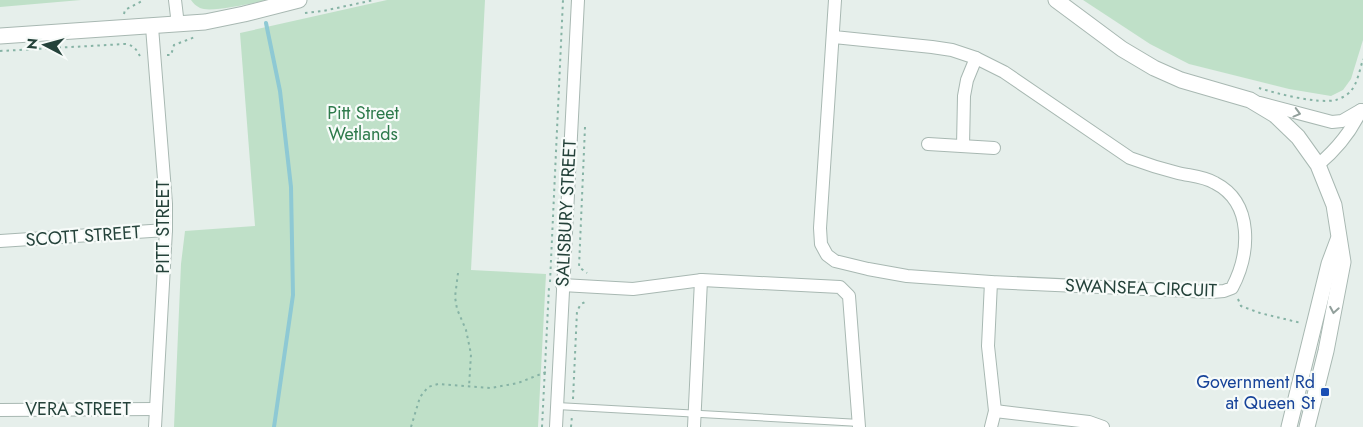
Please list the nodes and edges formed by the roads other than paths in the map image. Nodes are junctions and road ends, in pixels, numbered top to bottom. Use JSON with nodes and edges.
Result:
{"nodes":[{"id":1,"x":175,"y":0,"type":"edge"},
{"id":2,"x":299,"y":0,"type":"edge"},
{"id":3,"x":578,"y":0,"type":"edge"},
{"id":4,"x":835,"y":0,"type":"edge"},
{"id":5,"x":1056,"y":0,"type":"edge"},
{"id":6,"x":178,"y":25,"type":"junction"},
{"id":7,"x":152,"y":27,"type":"junction"},
{"id":8,"x":0,"y":36,"type":"edge"},
{"id":9,"x":834,"y":37,"type":"junction"},
{"id":10,"x":976,"y":58,"type":"junction"},
{"id":11,"x":1253,"y":94,"type":"junction"},
{"id":12,"x":1362,"y":107,"type":"edge"},
{"id":13,"x":928,"y":144,"type":"dead end"},
{"id":14,"x":962,"y":146,"type":"junction"},
{"id":15,"x":994,"y":148,"type":"dead end"},
{"id":16,"x":1318,"y":165,"type":"junction"},
{"id":17,"x":166,"y":230,"type":"junction"},
{"id":18,"x":1339,"y":238,"type":"junction"},
{"id":19,"x":0,"y":241,"type":"edge"},
{"id":20,"x":701,"y":280,"type":"junction"},
{"id":21,"x":991,"y":282,"type":"junction"},
{"id":22,"x":562,"y":285,"type":"junction"},
{"id":23,"x":557,"y":406,"type":"junction"},
{"id":24,"x":156,"y":409,"type":"junction"},
{"id":25,"x":0,"y":410,"type":"edge"},
{"id":26,"x":995,"y":411,"type":"junction"},
{"id":27,"x":694,"y":420,"type":"edge"},
{"id":28,"x":860,"y":425,"type":"edge"},
{"id":29,"x":156,"y":427,"type":"edge"},
{"id":30,"x":556,"y":427,"type":"edge"},
{"id":31,"x":991,"y":427,"type":"edge"},
{"id":32,"x":1102,"y":427,"type":"edge"},
{"id":33,"x":1289,"y":427,"type":"edge"},
{"id":34,"x":1307,"y":427,"type":"edge"}],
"edges":[{"from":1,"to":6,"type":"street"},
{"from":2,"to":6,"type":"street"},
{"from":3,"to":22,"type":"street","name":"SALISBURY STREET"},
{"from":4,"to":9,"type":"street","name":"SWANSEA CIRCUIT"},
{"from":5,"to":11,"type":"street"},
{"from":6,"to":7,"type":"street"},
{"from":7,"to":8,"type":"street"},
{"from":7,"to":17,"type":"street","name":"PITT STREET"},
{"from":9,"to":10,"type":"street","name":"SWANSEA CIRCUIT"},
{"from":9,"to":21,"type":"street","name":"SWANSEA CIRCUIT"},
{"from":10,"to":14,"type":"street"},
{"from":10,"to":21,"type":"street","name":"SWANSEA CIRCUIT"},
{"from":11,"to":12,"type":"street","one_way":true},
{"from":11,"to":16,"type":"street"},
{"from":12,"to":16,"type":"street"},
{"from":13,"to":14,"type":"street"},
{"from":14,"to":15,"type":"street"},
{"from":16,"to":18,"type":"street"},
{"from":17,"to":19,"type":"street","name":"SCOTT STREET"},
{"from":17,"to":24,"type":"street","name":"PITT STREET"},
{"from":18,"to":33,"type":"street"},
{"from":18,"to":34,"type":"street","one_way":true},
{"from":20,"to":22,"type":"street"},
{"from":20,"to":27,"type":"street"},
{"from":20,"to":28,"type":"street"},
{"from":21,"to":26,"type":"street"},
{"from":22,"to":23,"type":"street","name":"SALISBURY STREET"},
{"from":23,"to":27,"type":"lane"},
{"from":23,"to":30,"type":"street","name":"SALISBURY STREET"},
{"from":24,"to":25,"type":"street","name":"VERA STREET"},
{"from":24,"to":29,"type":"street","name":"PITT STREET"},
{"from":26,"to":31,"type":"street"},
{"from":26,"to":32,"type":"street"},
{"from":27,"to":28,"type":"lane"}]}
